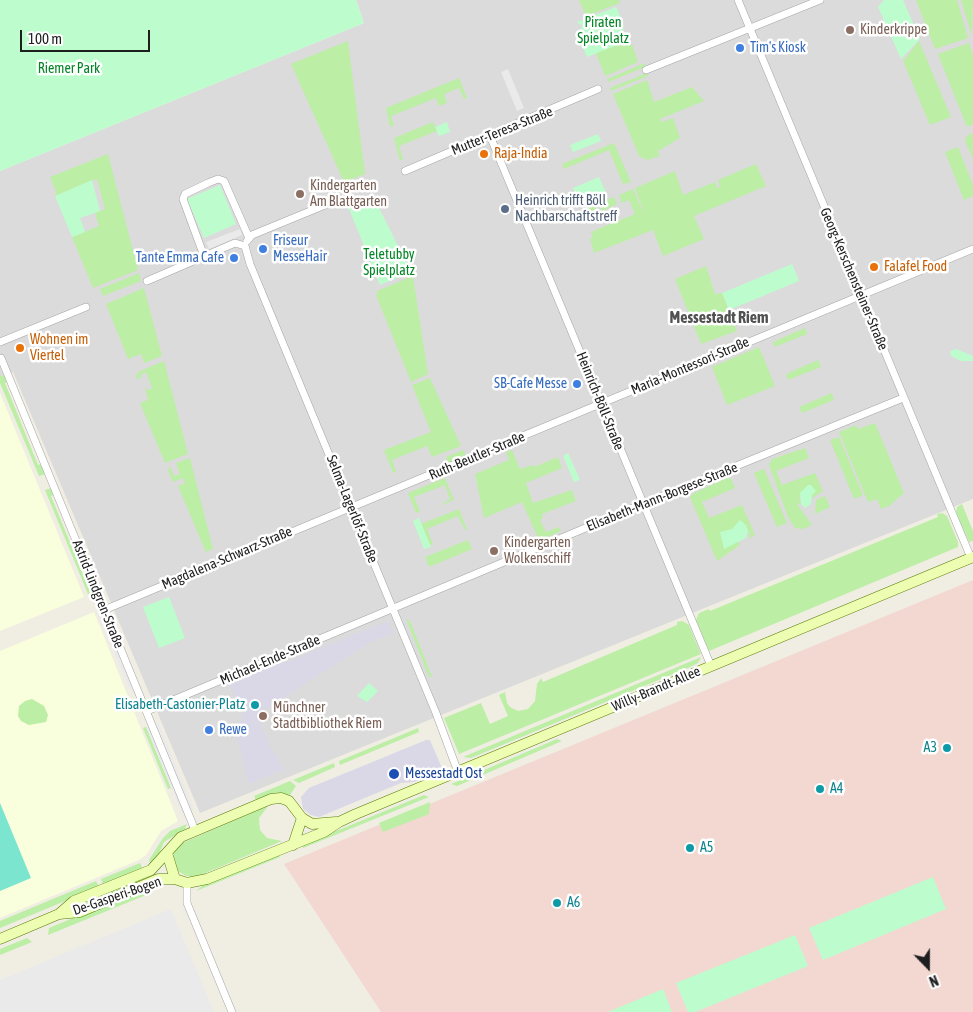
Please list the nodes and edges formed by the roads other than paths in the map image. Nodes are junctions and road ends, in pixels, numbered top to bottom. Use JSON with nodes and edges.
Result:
{"nodes":[{"id":1,"x":738,"y":0,"type":"edge"},
{"id":2,"x":820,"y":0,"type":"edge"},
{"id":3,"x":750,"y":29,"type":"junction"},
{"id":4,"x":646,"y":70,"type":"dead end"},
{"id":5,"x":598,"y":90,"type":"dead end"},
{"id":6,"x":490,"y":136,"type":"junction"},
{"id":7,"x":405,"y":171,"type":"dead end"},
{"id":8,"x":325,"y":205,"type":"dead end"},
{"id":9,"x":249,"y":238,"type":"junction"},
{"id":10,"x":245,"y":246,"type":"junction"},
{"id":11,"x":973,"y":249,"type":"edge"},
{"id":12,"x":204,"y":256,"type":"junction"},
{"id":13,"x":147,"y":280,"type":"dead end"},
{"id":14,"x":860,"y":295,"type":"junction"},
{"id":15,"x":86,"y":307,"type":"dead end"},
{"id":16,"x":0,"y":342,"type":"edge"},
{"id":17,"x":0,"y":357,"type":"edge"},
{"id":18,"x":903,"y":398,"type":"junction"},
{"id":19,"x":601,"y":403,"type":"junction"},
{"id":20,"x":643,"y":504,"type":"junction"},
{"id":21,"x":351,"y":507,"type":"junction"},
{"id":22,"x":972,"y":558,"type":"edge"},
{"id":23,"x":393,"y":609,"type":"junction"},
{"id":24,"x":104,"y":610,"type":"junction"},
{"id":25,"x":711,"y":666,"type":"junction"},
{"id":26,"x":147,"y":711,"type":"junction"},
{"id":27,"x":458,"y":772,"type":"junction"},
{"id":28,"x":302,"y":818,"type":"junction"},
{"id":29,"x":339,"y":822,"type":"junction"},
{"id":30,"x":195,"y":830,"type":"junction"},
{"id":31,"x":293,"y":845,"type":"junction"},
{"id":32,"x":167,"y":853,"type":"junction"},
{"id":33,"x":175,"y":879,"type":"junction"},
{"id":34,"x":187,"y":884,"type":"junction"},
{"id":35,"x":59,"y":914,"type":"junction"},
{"id":36,"x":0,"y":939,"type":"edge"},
{"id":37,"x":232,"y":1012,"type":"edge"}],
"edges":[{"from":1,"to":3,"type":"street","name":"Georg-Kerschensteiner-Straße"},
{"from":2,"to":3,"type":"street"},
{"from":3,"to":4,"type":"street"},
{"from":3,"to":14,"type":"street","name":"Georg-Kerschensteiner-Straße"},
{"from":5,"to":6,"type":"street","name":"Mutter-Teresa-Straße"},
{"from":6,"to":7,"type":"street","name":"Mutter-Teresa-Straße"},
{"from":6,"to":19,"type":"street","name":"Heinrich-Böll-Straße"},
{"from":8,"to":9,"type":"street"},
{"from":9,"to":10,"type":"street"},
{"from":9,"to":12,"type":"street"},
{"from":10,"to":12,"type":"street"},
{"from":10,"to":21,"type":"street","name":"Selma-Lagerlöf-Straße"},
{"from":11,"to":14,"type":"street","name":"Maria-Montessori-Straße"},
{"from":12,"to":13,"type":"street"},
{"from":14,"to":18,"type":"street","name":"Georg-Kerschensteiner-Straße"},
{"from":14,"to":19,"type":"street","name":"Maria-Montessori-Straße"},
{"from":15,"to":16,"type":"street"},
{"from":17,"to":24,"type":"street","name":"Astrid-Lindgren-Straße"},
{"from":18,"to":20,"type":"street","name":"Elisabeth-Mann-Borgese-Straße"},
{"from":18,"to":22,"type":"street","name":"Georg-Kerschensteiner-Straße"},
{"from":19,"to":20,"type":"street","name":"Heinrich-Böll-Straße"},
{"from":19,"to":21,"type":"street","name":"Ruth-Beutler-Straße"},
{"from":20,"to":23,"type":"street","name":"Elisabeth-Mann-Borgese-Straße"},
{"from":20,"to":25,"type":"street","name":"Heinrich-Böll-Straße"},
{"from":21,"to":23,"type":"street","name":"Selma-Lagerlöf-Straße"},
{"from":21,"to":24,"type":"street","name":"Magdalena-Schwarz-Straße"},
{"from":22,"to":25,"type":"main road","name":"Willy-Brandt-Allee"},
{"from":23,"to":26,"type":"street","name":"Michael-Ende-Straße"},
{"from":23,"to":27,"type":"street","name":"Selma-Lagerlöf-Straße"},
{"from":24,"to":26,"type":"street","name":"Astrid-Lindgren-Straße"},
{"from":25,"to":27,"type":"main road","name":"Willy-Brandt-Allee"},
{"from":26,"to":30,"type":"street","name":"Astrid-Lindgren-Straße"},
{"from":27,"to":29,"type":"main road","name":"Willy-Brandt-Allee"},
{"from":28,"to":29,"type":"main road","name":"Willy-Brandt-Allee"},
{"from":28,"to":30,"type":"main road"},
{"from":28,"to":31,"type":"main road"},
{"from":29,"to":31,"type":"main road","name":"Willy-Brandt-Allee"},
{"from":30,"to":32,"type":"main road"},
{"from":31,"to":34,"type":"main road","name":"Willy-Brandt-Allee"},
{"from":32,"to":33,"type":"main road"},
{"from":32,"to":35,"type":"main road","name":"De-Gasperi-Bogen"},
{"from":33,"to":34,"type":"main road"},
{"from":33,"to":35,"type":"main road","name":"De-Gasperi-Bogen"},
{"from":34,"to":37,"type":"street"},
{"from":35,"to":36,"type":"main road","name":"De-Gasperi-Bogen"}]}
